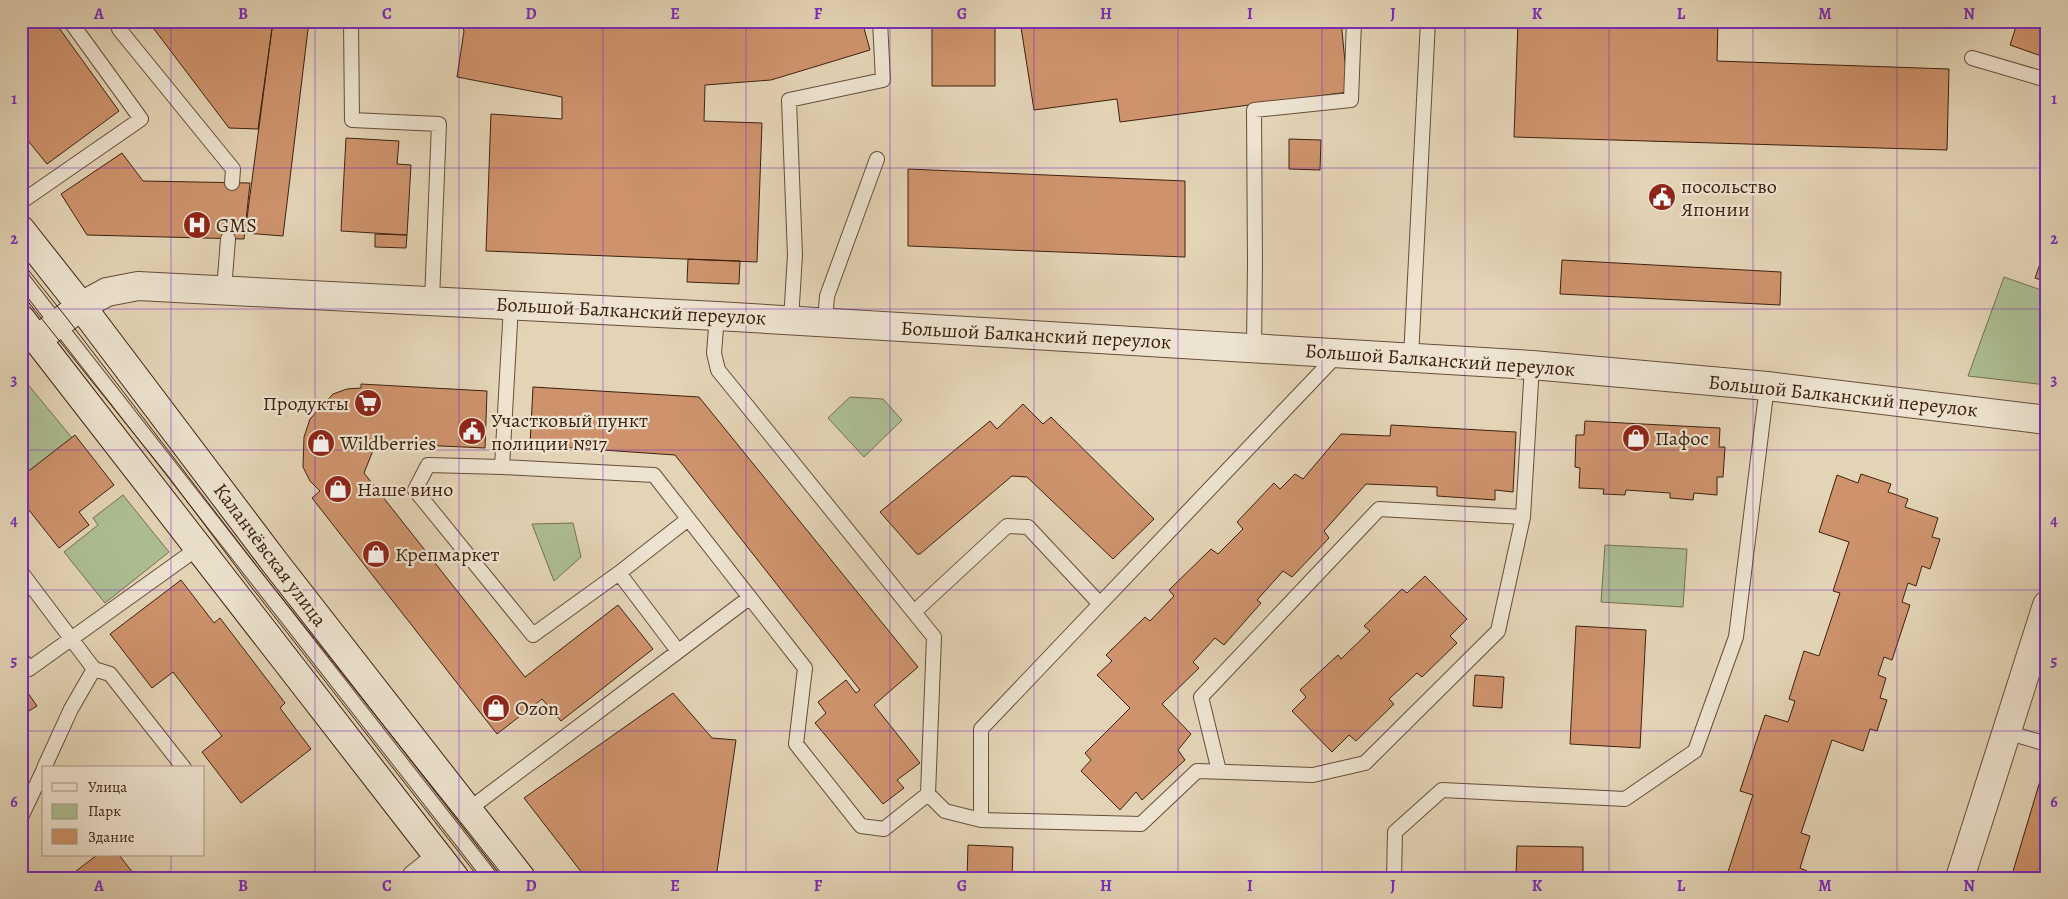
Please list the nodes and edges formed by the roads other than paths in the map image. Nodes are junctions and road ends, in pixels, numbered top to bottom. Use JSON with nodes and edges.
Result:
{"nodes":[{"id":1,"x":70,"y":21,"type":"edge"},
{"id":2,"x":351,"y":21,"type":"edge"},
{"id":3,"x":880,"y":21,"type":"edge"},
{"id":4,"x":1354,"y":21,"type":"edge"},
{"id":5,"x":1428,"y":21,"type":"edge"},
{"id":6,"x":119,"y":29,"type":"dead end"},
{"id":7,"x":1972,"y":58,"type":"dead end"},
{"id":8,"x":2047,"y":80,"type":"edge"},
{"id":9,"x":877,"y":159,"type":"dead end"},
{"id":10,"x":232,"y":183,"type":"dead end"},
{"id":11,"x":21,"y":202,"type":"edge"},
{"id":12,"x":21,"y":230,"type":"edge"},
{"id":13,"x":228,"y":239,"type":"dead end"},
{"id":14,"x":21,"y":277,"type":"edge"},
{"id":15,"x":224,"y":290,"type":"junction"},
{"id":16,"x":432,"y":300,"type":"junction"},
{"id":17,"x":511,"y":305,"type":"junction"},
{"id":18,"x":81,"y":306,"type":"junction"},
{"id":19,"x":717,"y":316,"type":"junction"},
{"id":20,"x":791,"y":320,"type":"junction"},
{"id":21,"x":825,"y":322,"type":"junction"},
{"id":22,"x":39,"y":327,"type":"edge"},
{"id":23,"x":1254,"y":348,"type":"junction"},
{"id":24,"x":1338,"y":354,"type":"junction"},
{"id":25,"x":1411,"y":358,"type":"junction"},
{"id":26,"x":1532,"y":365,"type":"junction"},
{"id":27,"x":1767,"y":386,"type":"junction"},
{"id":28,"x":2047,"y":420,"type":"edge"},
{"id":29,"x":502,"y":467,"type":"junction"},
{"id":30,"x":1523,"y":517,"type":"junction"},
{"id":31,"x":687,"y":520,"type":"junction"},
{"id":32,"x":198,"y":548,"type":"junction"},
{"id":33,"x":21,"y":572,"type":"edge"},
{"id":34,"x":619,"y":573,"type":"junction"},
{"id":35,"x":749,"y":598,"type":"junction"},
{"id":36,"x":1100,"y":604,"type":"junction"},
{"id":37,"x":2047,"y":605,"type":"edge"},
{"id":38,"x":914,"y":612,"type":"junction"},
{"id":39,"x":72,"y":639,"type":"junction"},
{"id":40,"x":678,"y":651,"type":"junction"},
{"id":41,"x":21,"y":658,"type":"edge"},
{"id":42,"x":94,"y":669,"type":"junction"},
{"id":43,"x":2006,"y":732,"type":"junction"},
{"id":44,"x":2047,"y":744,"type":"edge"},
{"id":45,"x":45,"y":766,"type":"edge"},
{"id":46,"x":182,"y":766,"type":"edge"},
{"id":47,"x":1219,"y":771,"type":"junction"},
{"id":48,"x":42,"y":772,"type":"edge"},
{"id":49,"x":928,"y":794,"type":"junction"},
{"id":50,"x":468,"y":810,"type":"junction"},
{"id":51,"x":21,"y":817,"type":"edge"},
{"id":52,"x":981,"y":820,"type":"junction"},
{"id":53,"x":447,"y":868,"type":"edge"},
{"id":54,"x":416,"y":878,"type":"edge"},
{"id":55,"x":491,"y":878,"type":"edge"},
{"id":56,"x":521,"y":878,"type":"edge"},
{"id":57,"x":1394,"y":878,"type":"edge"},
{"id":58,"x":1960,"y":878,"type":"edge"}],
"edges":[{"from":1,"to":11,"type":"lane"},
{"from":2,"to":16,"type":"lane"},
{"from":3,"to":20,"type":"lane"},
{"from":4,"to":23,"type":"lane"},
{"from":5,"to":25,"type":"lane"},
{"from":6,"to":10,"type":"lane"},
{"from":7,"to":8,"type":"lane"},
{"from":9,"to":21,"type":"lane"},
{"from":12,"to":18,"type":"street","name":"Каланчёвская улица"},
{"from":13,"to":15,"type":"lane"},
{"from":14,"to":22,"type":"lane"},
{"from":15,"to":16,"type":"street","name":"Большой Балканский переулок"},
{"from":15,"to":18,"type":"street","name":"Большой Балканский переулок"},
{"from":16,"to":17,"type":"street","name":"Большой Балканский переулок"},
{"from":17,"to":19,"type":"street","name":"Большой Балканский переулок"},
{"from":17,"to":29,"type":"lane"},
{"from":18,"to":22,"type":"street","name":"Большой Балканский переулок"},
{"from":18,"to":50,"type":"street","name":"Каланчёвская улица"},
{"from":19,"to":20,"type":"street","name":"Большой Балканский переулок"},
{"from":19,"to":38,"type":"lane"},
{"from":20,"to":21,"type":"street","name":"Большой Балканский переулок"},
{"from":21,"to":23,"type":"street","name":"Большой Балканский переулок"},
{"from":22,"to":32,"type":"street"},
{"from":22,"to":55,"type":"lane"},
{"from":23,"to":24,"type":"street","name":"Большой Балканский переулок"},
{"from":24,"to":25,"type":"street","name":"Большой Балканский переулок"},
{"from":24,"to":36,"type":"lane"},
{"from":25,"to":26,"type":"street","name":"Большой Балканский переулок"},
{"from":26,"to":27,"type":"street","name":"Большой Балканский переулок"},
{"from":26,"to":30,"type":"lane"},
{"from":27,"to":28,"type":"street","name":"Большой Балканский переулок"},
{"from":27,"to":57,"type":"lane"},
{"from":29,"to":31,"type":"lane"},
{"from":29,"to":34,"type":"lane"},
{"from":30,"to":47,"type":"lane"},
{"from":30,"to":47,"type":"lane"},
{"from":31,"to":34,"type":"lane"},
{"from":31,"to":35,"type":"lane"},
{"from":32,"to":39,"type":"lane"},
{"from":32,"to":53,"type":"street"},
{"from":33,"to":39,"type":"lane"},
{"from":34,"to":40,"type":"lane"},
{"from":35,"to":40,"type":"lane"},
{"from":35,"to":49,"type":"lane"},
{"from":36,"to":38,"type":"lane"},
{"from":36,"to":52,"type":"lane"},
{"from":37,"to":43,"type":"street"},
{"from":38,"to":49,"type":"lane"},
{"from":39,"to":41,"type":"lane"},
{"from":39,"to":42,"type":"lane"},
{"from":40,"to":50,"type":"lane"},
{"from":42,"to":45,"type":"lane"},
{"from":42,"to":46,"type":"lane"},
{"from":43,"to":44,"type":"lane"},
{"from":43,"to":58,"type":"street"},
{"from":47,"to":52,"type":"lane"},
{"from":48,"to":51,"type":"lane"},
{"from":49,"to":52,"type":"lane"},
{"from":50,"to":56,"type":"street","name":"Каланчёвская улица"},
{"from":53,"to":54,"type":"street"}]}
